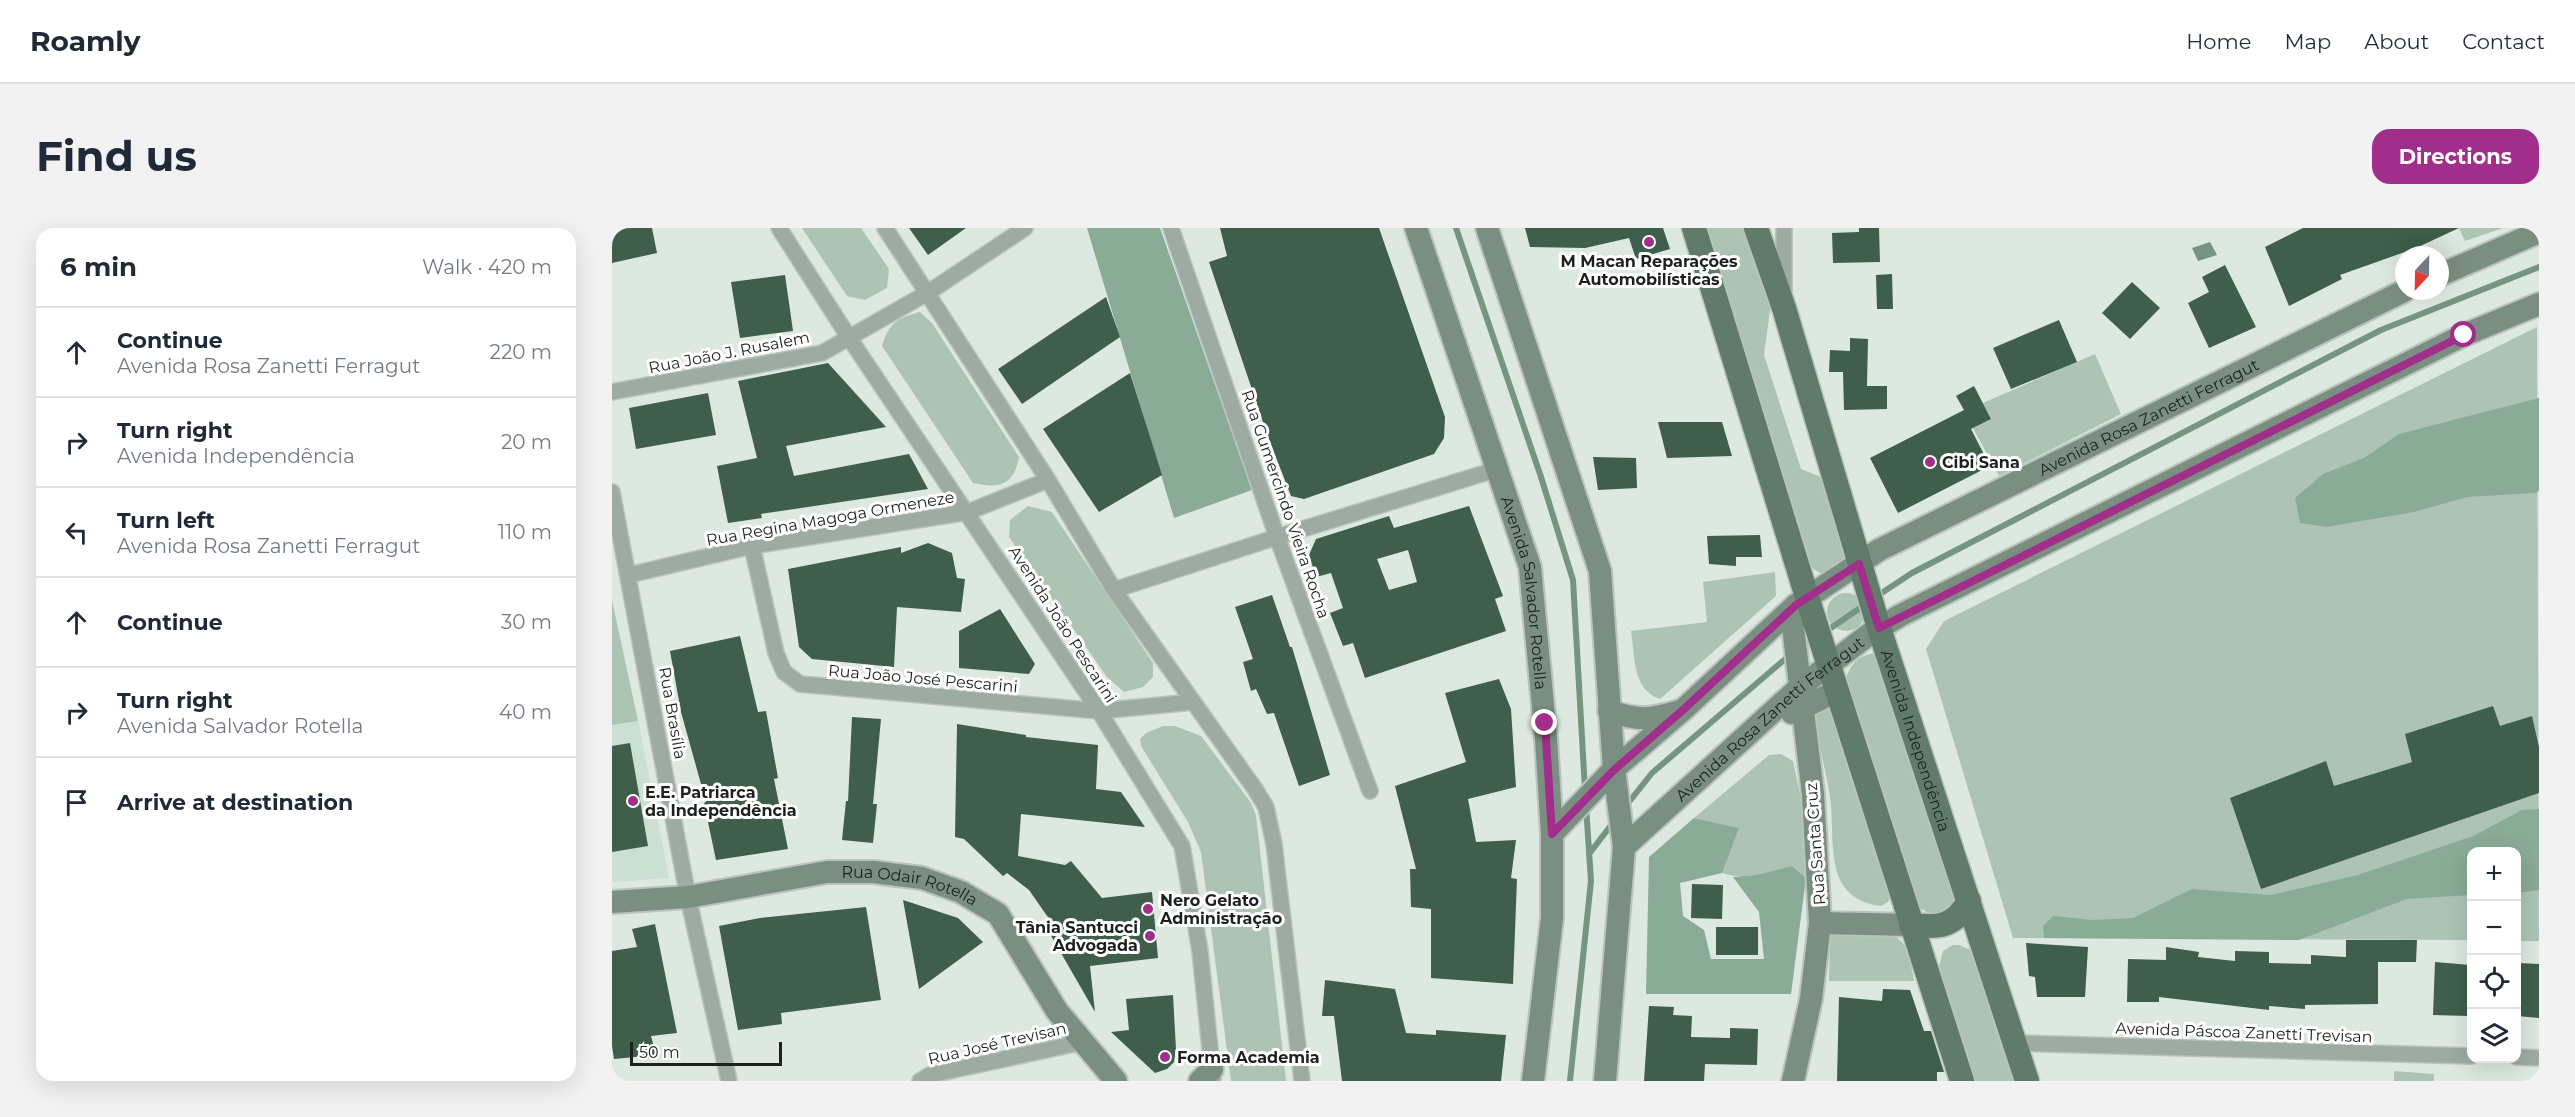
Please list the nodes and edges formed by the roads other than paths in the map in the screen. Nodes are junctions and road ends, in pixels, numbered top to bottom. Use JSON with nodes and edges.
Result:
{"nodes":[{"id":1,"x":779,"y":228,"type":"edge"},
{"id":2,"x":885,"y":228,"type":"edge"},
{"id":3,"x":1025,"y":228,"type":"edge"},
{"id":4,"x":1171,"y":228,"type":"edge"},
{"id":5,"x":1416,"y":228,"type":"edge"},
{"id":6,"x":1487,"y":228,"type":"edge"},
{"id":7,"x":1694,"y":228,"type":"edge"},
{"id":8,"x":1756,"y":228,"type":"edge"},
{"id":9,"x":1784,"y":228,"type":"edge"},
{"id":10,"x":2539,"y":231,"type":"edge"},
{"id":11,"x":2449,"y":270,"type":"edge"},
{"id":12,"x":929,"y":292,"type":"junction"},
{"id":13,"x":2395,"y":295,"type":"edge"},
{"id":14,"x":2539,"y":304,"type":"edge"},
{"id":15,"x":1785,"y":308,"type":"junction"},
{"id":16,"x":848,"y":336,"type":"junction"},
{"id":17,"x":612,"y":393,"type":"edge"},
{"id":18,"x":1498,"y":470,"type":"junction"},
{"id":19,"x":1048,"y":480,"type":"junction"},
{"id":20,"x":612,"y":492,"type":"edge"},
{"id":21,"x":968,"y":512,"type":"junction"},
{"id":22,"x":1277,"y":537,"type":"junction"},
{"id":23,"x":752,"y":546,"type":"junction"},
{"id":24,"x":1859,"y":564,"type":"junction"},
{"id":25,"x":629,"y":575,"type":"junction"},
{"id":26,"x":1114,"y":590,"type":"junction"},
{"id":27,"x":1802,"y":601,"type":"junction"},
{"id":28,"x":1879,"y":628,"type":"junction"},
{"id":29,"x":1829,"y":664,"type":"junction"},
{"id":30,"x":1837,"y":691,"type":"junction"},
{"id":31,"x":1802,"y":698,"type":"junction"},
{"id":32,"x":1193,"y":702,"type":"junction"},
{"id":33,"x":1684,"y":709,"type":"junction"},
{"id":34,"x":1099,"y":711,"type":"junction"},
{"id":35,"x":1609,"y":711,"type":"junction"},
{"id":36,"x":1614,"y":770,"type":"junction"},
{"id":37,"x":1370,"y":791,"type":"dead end"},
{"id":38,"x":1552,"y":834,"type":"junction"},
{"id":39,"x":1624,"y":848,"type":"junction"},
{"id":40,"x":688,"y":897,"type":"junction"},
{"id":41,"x":1970,"y":901,"type":"junction"},
{"id":42,"x":612,"y":902,"type":"edge"},
{"id":43,"x":1820,"y":922,"type":"junction"},
{"id":44,"x":1911,"y":925,"type":"junction"},
{"id":45,"x":1083,"y":1042,"type":"junction"},
{"id":46,"x":2015,"y":1043,"type":"junction"},
{"id":47,"x":2467,"y":1056,"type":"edge"},
{"id":48,"x":2521,"y":1058,"type":"edge"},
{"id":49,"x":2539,"y":1058,"type":"edge"},
{"id":50,"x":1208,"y":1077,"type":"edge"},
{"id":51,"x":729,"y":1081,"type":"edge"},
{"id":52,"x":920,"y":1081,"type":"edge"},
{"id":53,"x":1116,"y":1081,"type":"edge"},
{"id":54,"x":1302,"y":1081,"type":"edge"},
{"id":55,"x":1533,"y":1081,"type":"edge"},
{"id":56,"x":1605,"y":1081,"type":"edge"},
{"id":57,"x":1793,"y":1081,"type":"edge"},
{"id":58,"x":1962,"y":1081,"type":"edge"},
{"id":59,"x":2027,"y":1081,"type":"edge"}],
"edges":[{"from":1,"to":16,"type":"street","name":"Avenida João Pescarini"},
{"from":2,"to":12,"type":"street"},
{"from":3,"to":12,"type":"street","name":"Rua João J. Rusalem"},
{"from":4,"to":22,"type":"street","name":"Rua Gumercindo Vieira Rocha"},
{"from":5,"to":18,"type":"main road","name":"Avenida Salvador Rotella"},
{"from":6,"to":35,"type":"main road"},
{"from":7,"to":27,"type":"main road"},
{"from":8,"to":15,"type":"main road","name":"Avenida Independência"},
{"from":9,"to":15,"type":"street"},
{"from":10,"to":11,"type":"main road"},
{"from":12,"to":16,"type":"street","name":"Rua João J. Rusalem"},
{"from":12,"to":19,"type":"street"},
{"from":13,"to":24,"type":"main road","name":"Avenida Rosa Zanetti Ferragut"},
{"from":14,"to":28,"type":"main road","name":"Avenida Rosa Zanetti Ferragut"},
{"from":15,"to":24,"type":"main road","name":"Avenida Independência"},
{"from":16,"to":17,"type":"street","name":"Rua João J. Rusalem"},
{"from":16,"to":21,"type":"street","name":"Avenida João Pescarini"},
{"from":18,"to":22,"type":"street"},
{"from":18,"to":38,"type":"main road","name":"Avenida Salvador Rotella"},
{"from":19,"to":21,"type":"street","name":"Rua Regina Magoga Ormeneze"},
{"from":19,"to":26,"type":"street"},
{"from":20,"to":25,"type":"street","name":"Rua Brasília"},
{"from":21,"to":23,"type":"street","name":"Rua Regina Magoga Ormeneze"},
{"from":21,"to":34,"type":"street","name":"Avenida João Pescarini"},
{"from":22,"to":26,"type":"street"},
{"from":22,"to":37,"type":"street","name":"Rua Gumercindo Vieira Rocha"},
{"from":23,"to":25,"type":"street","name":"Rua Regina Magoga Ormeneze"},
{"from":23,"to":34,"type":"street","name":"Rua João José Pescarini"},
{"from":24,"to":27,"type":"main road","name":"Avenida Rosa Zanetti Ferragut"},
{"from":24,"to":28,"type":"main road","name":"Avenida Independência"},
{"from":25,"to":40,"type":"street","name":"Rua Brasília"},
{"from":26,"to":32,"type":"street"},
{"from":27,"to":29,"type":"main road"},
{"from":27,"to":31,"type":"main road","name":"Rua Santa Cruz"},
{"from":27,"to":33,"type":"main road","name":"Avenida Rosa Zanetti Ferragut"},
{"from":28,"to":29,"type":"main road","name":"Avenida Rosa Zanetti Ferragut"},
{"from":28,"to":41,"type":"main road","name":"Avenida Independência"},
{"from":29,"to":30,"type":"main road"},
{"from":29,"to":31,"type":"main road","name":"Avenida Rosa Zanetti Ferragut"},
{"from":30,"to":31,"type":"main road"},
{"from":30,"to":44,"type":"main road"},
{"from":31,"to":39,"type":"main road","name":"Avenida Rosa Zanetti Ferragut"},
{"from":31,"to":43,"type":"main road","name":"Rua Santa Cruz"},
{"from":32,"to":34,"type":"street","name":"Rua João José Pescarini"},
{"from":32,"to":54,"type":"street"},
{"from":33,"to":35,"type":"main road"},
{"from":33,"to":36,"type":"main road","name":"Avenida Rosa Zanetti Ferragut"},
{"from":34,"to":50,"type":"street","name":"Avenida João Pescarini"},
{"from":35,"to":36,"type":"main road"},
{"from":36,"to":38,"type":"main road","name":"Avenida Rosa Zanetti Ferragut"},
{"from":36,"to":39,"type":"main road"},
{"from":38,"to":55,"type":"main road","name":"Avenida Salvador Rotella"},
{"from":39,"to":56,"type":"main road"},
{"from":40,"to":42,"type":"main road","name":"Rua Odair Rotella"},
{"from":40,"to":45,"type":"main road","name":"Rua Odair Rotella"},
{"from":40,"to":51,"type":"street","name":"Rua Brasília"},
{"from":41,"to":44,"type":"main road"},
{"from":41,"to":46,"type":"main road","name":"Avenida Independência"},
{"from":43,"to":44,"type":"main road"},
{"from":43,"to":57,"type":"main road","name":"Rua Santa Cruz"},
{"from":44,"to":58,"type":"main road"},
{"from":45,"to":52,"type":"street","name":"Rua José Trevisan"},
{"from":45,"to":53,"type":"main road","name":"Rua Odair Rotella"},
{"from":46,"to":47,"type":"street","name":"Avenida Páscoa Zanetti Trevisan"},
{"from":46,"to":59,"type":"main road","name":"Avenida Independência"},
{"from":48,"to":49,"type":"street"}]}
